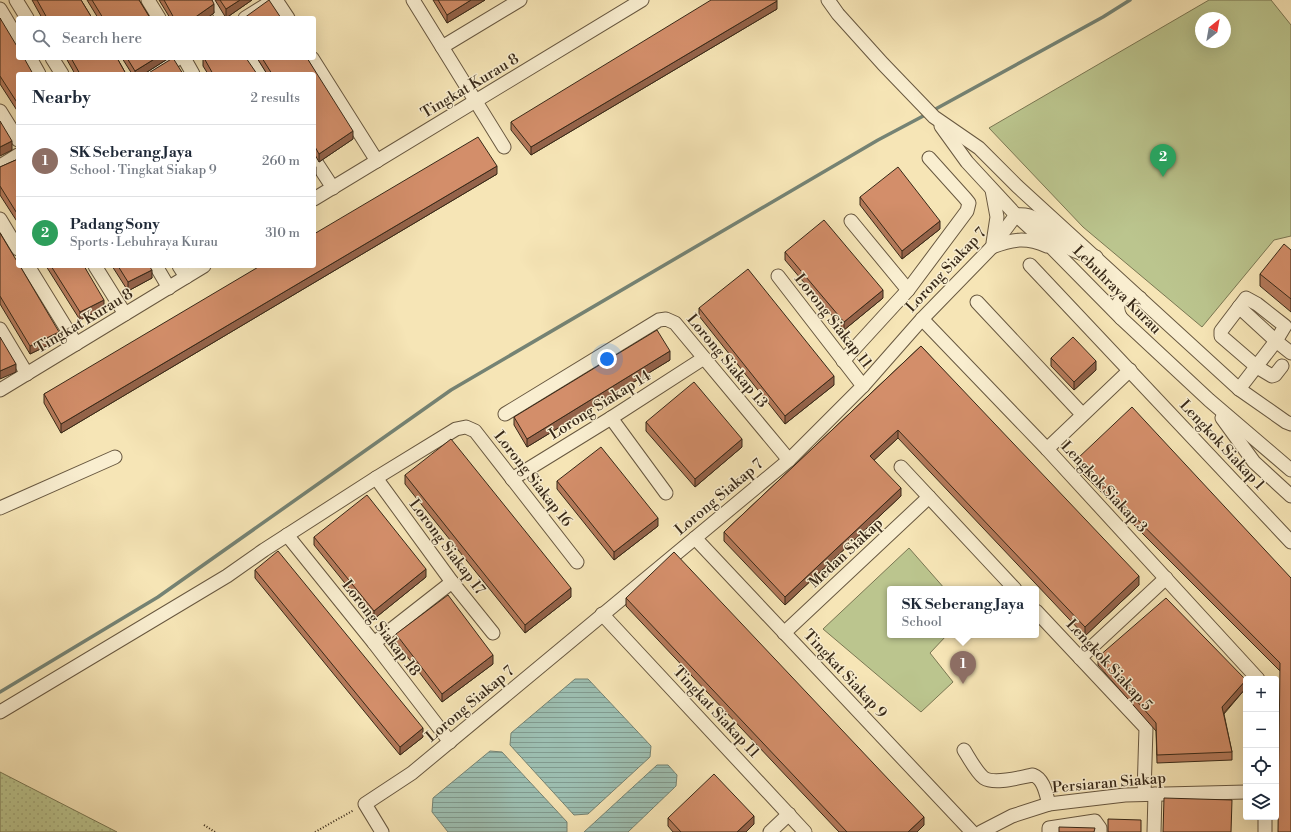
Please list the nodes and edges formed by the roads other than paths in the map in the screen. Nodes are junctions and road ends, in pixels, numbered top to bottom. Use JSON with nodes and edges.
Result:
{"nodes":[{"id":1,"x":16,"y":0,"type":"edge"},
{"id":2,"x":148,"y":0,"type":"edge"},
{"id":3,"x":212,"y":0,"type":"edge"},
{"id":4,"x":275,"y":0,"type":"edge"},
{"id":5,"x":413,"y":0,"type":"edge"},
{"id":6,"x":520,"y":0,"type":"edge"},
{"id":7,"x":642,"y":0,"type":"edge"},
{"id":8,"x":828,"y":0,"type":"edge"},
{"id":9,"x":0,"y":9,"type":"edge"},
{"id":10,"x":26,"y":16,"type":"edge"},
{"id":11,"x":158,"y":16,"type":"edge"},
{"id":12,"x":223,"y":16,"type":"edge"},
{"id":13,"x":248,"y":16,"type":"edge"},
{"id":14,"x":287,"y":16,"type":"edge"},
{"id":15,"x":16,"y":36,"type":"edge"},
{"id":16,"x":442,"y":47,"type":"junction"},
{"id":17,"x":31,"y":60,"type":"edge"},
{"id":18,"x":53,"y":60,"type":"edge"},
{"id":19,"x":176,"y":60,"type":"edge"},
{"id":20,"x":185,"y":60,"type":"edge"},
{"id":21,"x":250,"y":60,"type":"edge"},
{"id":22,"x":313,"y":60,"type":"edge"},
{"id":23,"x":38,"y":72,"type":"edge"},
{"id":24,"x":61,"y":72,"type":"edge"},
{"id":25,"x":155,"y":72,"type":"edge"},
{"id":26,"x":192,"y":72,"type":"edge"},
{"id":27,"x":258,"y":72,"type":"edge"},
{"id":28,"x":476,"y":101,"type":"junction"},
{"id":29,"x":0,"y":111,"type":"edge"},
{"id":30,"x":935,"y":118,"type":"junction"},
{"id":31,"x":16,"y":137,"type":"edge"},
{"id":32,"x":504,"y":147,"type":"dead end"},
{"id":33,"x":16,"y":156,"type":"edge"},
{"id":34,"x":929,"y":158,"type":"dead end"},
{"id":35,"x":377,"y":161,"type":"junction"},
{"id":36,"x":316,"y":162,"type":"edge"},
{"id":37,"x":0,"y":166,"type":"edge"},
{"id":38,"x":333,"y":188,"type":"junction"},
{"id":39,"x":992,"y":189,"type":"junction"},
{"id":40,"x":316,"y":198,"type":"edge"},
{"id":41,"x":1016,"y":215,"type":"junction"},
{"id":42,"x":0,"y":219,"type":"edge"},
{"id":43,"x":851,"y":221,"type":"dead end"},
{"id":44,"x":16,"y":246,"type":"edge"},
{"id":45,"x":992,"y":247,"type":"junction"},
{"id":46,"x":1052,"y":248,"type":"junction"},
{"id":47,"x":1096,"y":258,"type":"junction"},
{"id":48,"x":1030,"y":265,"type":"dead end"},
{"id":49,"x":29,"y":268,"type":"edge"},
{"id":50,"x":96,"y":268,"type":"edge"},
{"id":51,"x":157,"y":268,"type":"edge"},
{"id":52,"x":197,"y":268,"type":"edge"},
{"id":53,"x":183,"y":272,"type":"edge"},
{"id":54,"x":778,"y":276,"type":"dead end"},
{"id":55,"x":169,"y":288,"type":"junction"},
{"id":56,"x":908,"y":290,"type":"junction"},
{"id":57,"x":1140,"y":298,"type":"junction"},
{"id":58,"x":977,"y":302,"type":"dead end"},
{"id":59,"x":125,"y":314,"type":"junction"},
{"id":60,"x":1120,"y":318,"type":"junction"},
{"id":61,"x":922,"y":319,"type":"junction"},
{"id":62,"x":0,"y":328,"type":"edge"},
{"id":63,"x":1276,"y":341,"type":"junction"},
{"id":64,"x":76,"y":344,"type":"junction"},
{"id":65,"x":1291,"y":353,"type":"edge"},
{"id":66,"x":704,"y":358,"type":"junction"},
{"id":67,"x":843,"y":361,"type":"junction"},
{"id":68,"x":1257,"y":367,"type":"junction"},
{"id":69,"x":1286,"y":369,"type":"edge"},
{"id":70,"x":1130,"y":370,"type":"junction"},
{"id":71,"x":27,"y":374,"type":"junction"},
{"id":72,"x":863,"y":386,"type":"junction"},
{"id":73,"x":1239,"y":389,"type":"junction"},
{"id":74,"x":0,"y":390,"type":"edge"},
{"id":75,"x":1209,"y":400,"type":"junction"},
{"id":76,"x":1256,"y":402,"type":"junction"},
{"id":77,"x":506,"y":414,"type":"dead end"},
{"id":78,"x":1082,"y":414,"type":"junction"},
{"id":79,"x":1291,"y":416,"type":"edge"},
{"id":80,"x":611,"y":418,"type":"junction"},
{"id":81,"x":1291,"y":424,"type":"edge"},
{"id":82,"x":1047,"y":448,"type":"junction"},
{"id":83,"x":115,"y":457,"type":"dead end"},
{"id":84,"x":789,"y":460,"type":"junction"},
{"id":85,"x":901,"y":467,"type":"dead end"},
{"id":86,"x":1291,"y":470,"type":"edge"},
{"id":87,"x":376,"y":478,"type":"junction"},
{"id":88,"x":512,"y":479,"type":"junction"},
{"id":89,"x":666,"y":493,"type":"dead end"},
{"id":90,"x":1291,"y":496,"type":"edge"},
{"id":91,"x":929,"y":497,"type":"junction"},
{"id":92,"x":0,"y":508,"type":"edge"},
{"id":93,"x":287,"y":535,"type":"junction"},
{"id":94,"x":695,"y":538,"type":"junction"},
{"id":95,"x":1291,"y":542,"type":"edge"},
{"id":96,"x":577,"y":562,"type":"dead end"},
{"id":97,"x":1166,"y":578,"type":"junction"},
{"id":98,"x":452,"y":582,"type":"junction"},
{"id":99,"x":1012,"y":586,"type":"edge"},
{"id":100,"x":602,"y":614,"type":"junction"},
{"id":101,"x":1039,"y":614,"type":"edge"},
{"id":102,"x":493,"y":633,"type":"dead end"},
{"id":103,"x":784,"y":633,"type":"junction"},
{"id":104,"x":374,"y":643,"type":"junction"},
{"id":105,"x":1080,"y":658,"type":"junction"},
{"id":106,"x":1255,"y":676,"type":"edge"},
{"id":107,"x":0,"y":712,"type":"edge"},
{"id":108,"x":450,"y":742,"type":"junction"},
{"id":109,"x":964,"y":750,"type":"dead end"},
{"id":110,"x":1243,"y":792,"type":"edge"},
{"id":111,"x":1149,"y":794,"type":"junction"},
{"id":112,"x":1049,"y":804,"type":"junction"},
{"id":113,"x":789,"y":814,"type":"junction"},
{"id":114,"x":1265,"y":820,"type":"edge"},
{"id":115,"x":1049,"y":830,"type":"edge"},
{"id":116,"x":382,"y":832,"type":"edge"},
{"id":117,"x":770,"y":832,"type":"edge"},
{"id":118,"x":806,"y":832,"type":"edge"},
{"id":119,"x":972,"y":832,"type":"edge"},
{"id":120,"x":982,"y":832,"type":"edge"},
{"id":121,"x":1100,"y":832,"type":"edge"},
{"id":122,"x":1154,"y":832,"type":"edge"},
{"id":123,"x":1265,"y":832,"type":"edge"}],
"edges":[{"from":1,"to":10,"type":"street"},
{"from":2,"to":11,"type":"street"},
{"from":3,"to":12,"type":"street"},
{"from":4,"to":13,"type":"street"},
{"from":4,"to":14,"type":"street"},
{"from":5,"to":16,"type":"street"},
{"from":6,"to":16,"type":"street"},
{"from":7,"to":28,"type":"street","name":"Tingkat Kurau 8"},
{"from":8,"to":30,"type":"street","name":"Lebuhraya Kurau"},
{"from":9,"to":15,"type":"street"},
{"from":16,"to":28,"type":"street"},
{"from":17,"to":23,"type":"street"},
{"from":18,"to":24,"type":"street"},
{"from":19,"to":25,"type":"street"},
{"from":20,"to":26,"type":"street"},
{"from":21,"to":27,"type":"street"},
{"from":22,"to":35,"type":"street"},
{"from":28,"to":32,"type":"street"},
{"from":28,"to":35,"type":"street","name":"Tingkat Kurau 8"},
{"from":29,"to":31,"type":"street"},
{"from":30,"to":39,"type":"street","name":"Lebuhraya Kurau"},
{"from":30,"to":47,"type":"street","name":"Lebuhraya Kurau"},
{"from":33,"to":37,"type":"street"},
{"from":34,"to":56,"type":"street"},
{"from":35,"to":38,"type":"street","name":"Tingkat Kurau 8"},
{"from":36,"to":38,"type":"street"},
{"from":38,"to":40,"type":"street","name":"Tingkat Kurau 8"},
{"from":39,"to":41,"type":"street","name":"Lebuhraya Kurau"},
{"from":39,"to":45,"type":"street"},
{"from":41,"to":45,"type":"street","name":"Lorong Siakap 7"},
{"from":41,"to":46,"type":"street","name":"Lebuhraya Kurau"},
{"from":41,"to":47,"type":"street"},
{"from":42,"to":44,"type":"street"},
{"from":43,"to":56,"type":"street"},
{"from":45,"to":46,"type":"street"},
{"from":45,"to":61,"type":"street","name":"Lorong Siakap 7"},
{"from":46,"to":60,"type":"street","name":"Lebuhraya Kurau"},
{"from":47,"to":57,"type":"street","name":"Lebuhraya Kurau"},
{"from":48,"to":70,"type":"street","name":"Lengkok Siakap 1"},
{"from":49,"to":64,"type":"street"},
{"from":50,"to":59,"type":"street"},
{"from":51,"to":55,"type":"street"},
{"from":52,"to":53,"type":"street","name":"Tingkat Kurau 8"},
{"from":53,"to":55,"type":"street","name":"Tingkat Kurau 8"},
{"from":54,"to":67,"type":"street","name":"Lorong Siakap 11"},
{"from":55,"to":59,"type":"street","name":"Tingkat Kurau 8"},
{"from":56,"to":67,"type":"street"},
{"from":57,"to":60,"type":"street"},
{"from":57,"to":73,"type":"street","name":"Lebuhraya Kurau"},
{"from":58,"to":78,"type":"street"},
{"from":59,"to":64,"type":"street","name":"Tingkat Kurau 8"},
{"from":60,"to":75,"type":"street","name":"Lebuhraya Kurau"},
{"from":61,"to":72,"type":"street","name":"Lorong Siakap 7"},
{"from":61,"to":82,"type":"street","name":"Lengkok Siakap 3"},
{"from":62,"to":71,"type":"street"},
{"from":63,"to":65,"type":"street"},
{"from":63,"to":68,"type":"street"},
{"from":63,"to":68,"type":"street"},
{"from":64,"to":71,"type":"street","name":"Tingkat Kurau 8"},
{"from":65,"to":69,"type":"street"},
{"from":66,"to":77,"type":"street","name":"Lorong Siakap 13"},
{"from":66,"to":80,"type":"street","name":"Lorong Siakap 14"},
{"from":66,"to":84,"type":"street","name":"Lorong Siakap 13"},
{"from":67,"to":72,"type":"street","name":"Lorong Siakap 11"},
{"from":68,"to":69,"type":"street"},
{"from":68,"to":73,"type":"street"},
{"from":70,"to":78,"type":"street"},
{"from":70,"to":95,"type":"street","name":"Lengkok Siakap 1"},
{"from":71,"to":74,"type":"street","name":"Tingkat Kurau 8"},
{"from":72,"to":84,"type":"street","name":"Lorong Siakap 7"},
{"from":73,"to":76,"type":"street","name":"Lebuhraya Kurau"},
{"from":75,"to":86,"type":"street","name":"Lebuhraya Kurau"},
{"from":75,"to":90,"type":"street"},
{"from":76,"to":79,"type":"street"},
{"from":76,"to":81,"type":"street","name":"Lebuhraya Kurau"},
{"from":78,"to":82,"type":"street"},
{"from":80,"to":88,"type":"street","name":"Lorong Siakap 14"},
{"from":80,"to":89,"type":"street"},
{"from":82,"to":97,"type":"street","name":"Lengkok Siakap 3"},
{"from":83,"to":92,"type":"street"},
{"from":84,"to":94,"type":"street","name":"Lorong Siakap 7"},
{"from":85,"to":91,"type":"street"},
{"from":87,"to":88,"type":"street","name":"Lorong Siakap 16"},
{"from":87,"to":93,"type":"street"},
{"from":87,"to":98,"type":"street","name":"Lorong Siakap 17"},
{"from":88,"to":96,"type":"street","name":"Lorong Siakap 16"},
{"from":91,"to":99,"type":"street"},
{"from":91,"to":103,"type":"street","name":"Medan Siakap"},
{"from":93,"to":104,"type":"street","name":"Lorong Siakap 18"},
{"from":93,"to":107,"type":"street"},
{"from":94,"to":100,"type":"street","name":"Lorong Siakap 7"},
{"from":94,"to":103,"type":"street","name":"Tingkat Siakap 9"},
{"from":97,"to":105,"type":"street"},
{"from":97,"to":106,"type":"street","name":"Lengkok Siakap 3"},
{"from":98,"to":102,"type":"street","name":"Lorong Siakap 17"},
{"from":98,"to":104,"type":"street"},
{"from":100,"to":108,"type":"street","name":"Lorong Siakap 7"},
{"from":100,"to":113,"type":"street","name":"Tingkat Siakap 11"},
{"from":101,"to":105,"type":"street","name":"Lengkok Siakap 5"},
{"from":103,"to":119,"type":"street","name":"Tingkat Siakap 9"},
{"from":104,"to":108,"type":"street","name":"Lorong Siakap 18"},
{"from":105,"to":111,"type":"street","name":"Lengkok Siakap 5"},
{"from":108,"to":116,"type":"street","name":"Lorong Siakap 7"},
{"from":109,"to":112,"type":"street"},
{"from":110,"to":111,"type":"street","name":"Persiaran Siakap"},
{"from":111,"to":112,"type":"street","name":"Persiaran Siakap"},
{"from":111,"to":122,"type":"street","name":"Lengkok Siakap 5"},
{"from":112,"to":120,"type":"street","name":"Persiaran Siakap"},
{"from":113,"to":117,"type":"street"},
{"from":113,"to":118,"type":"street","name":"Tingkat Siakap 11"},
{"from":114,"to":123,"type":"street"},
{"from":115,"to":121,"type":"street"}]}
